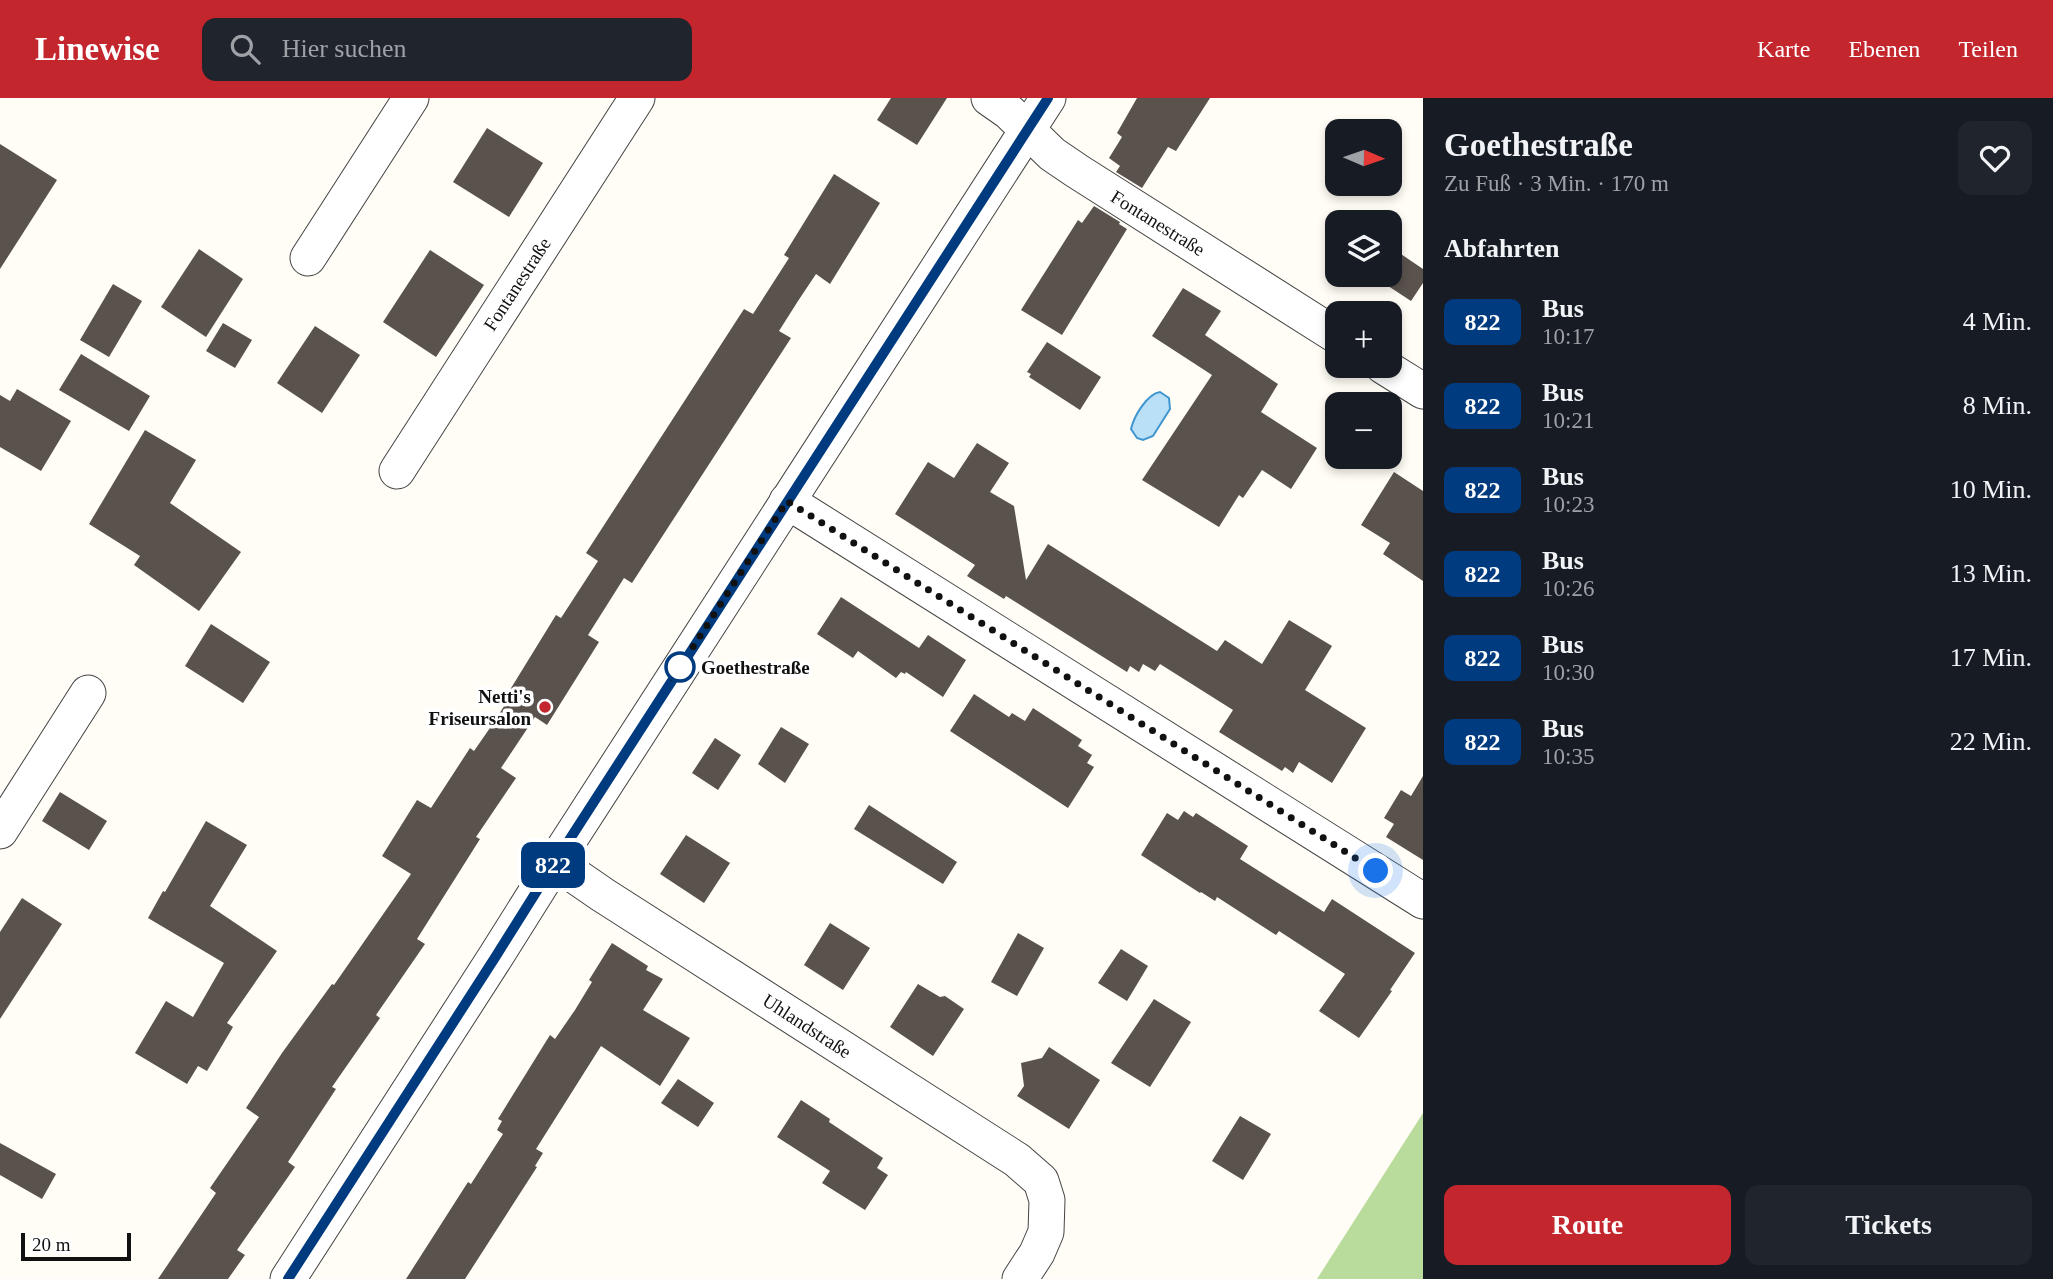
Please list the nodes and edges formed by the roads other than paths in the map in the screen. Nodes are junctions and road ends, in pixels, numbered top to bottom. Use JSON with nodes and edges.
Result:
{"nodes":[{"id":1,"x":411,"y":98,"type":"edge"},
{"id":2,"x":637,"y":98,"type":"edge"},
{"id":3,"x":989,"y":98,"type":"edge"},
{"id":4,"x":1048,"y":98,"type":"edge"},
{"id":5,"x":1028,"y":129,"type":"junction"},
{"id":6,"x":307,"y":258,"type":"dead end"},
{"id":7,"x":1325,"y":329,"type":"edge"},
{"id":8,"x":1402,"y":378,"type":"edge"},
{"id":9,"x":1423,"y":391,"type":"edge"},
{"id":10,"x":397,"y":471,"type":"dead end"},
{"id":11,"x":787,"y":501,"type":"junction"},
{"id":12,"x":88,"y":693,"type":"dead end"},
{"id":13,"x":0,"y":831,"type":"edge"},
{"id":14,"x":555,"y":862,"type":"junction"},
{"id":15,"x":1423,"y":901,"type":"edge"},
{"id":16,"x":288,"y":1279,"type":"edge"},
{"id":17,"x":1020,"y":1279,"type":"edge"}],
"edges":[{"from":1,"to":6,"type":"street"},
{"from":2,"to":10,"type":"street","name":"Fontanestraße"},
{"from":3,"to":5,"type":"street","name":"Fontanestraße"},
{"from":4,"to":5,"type":"street"},
{"from":5,"to":7,"type":"street","name":"Fontanestraße"},
{"from":5,"to":11,"type":"street"},
{"from":8,"to":9,"type":"street"},
{"from":11,"to":14,"type":"street"},
{"from":11,"to":15,"type":"street"},
{"from":12,"to":13,"type":"street"},
{"from":14,"to":16,"type":"street"},
{"from":14,"to":17,"type":"street","name":"Uhlandstraße"}]}
